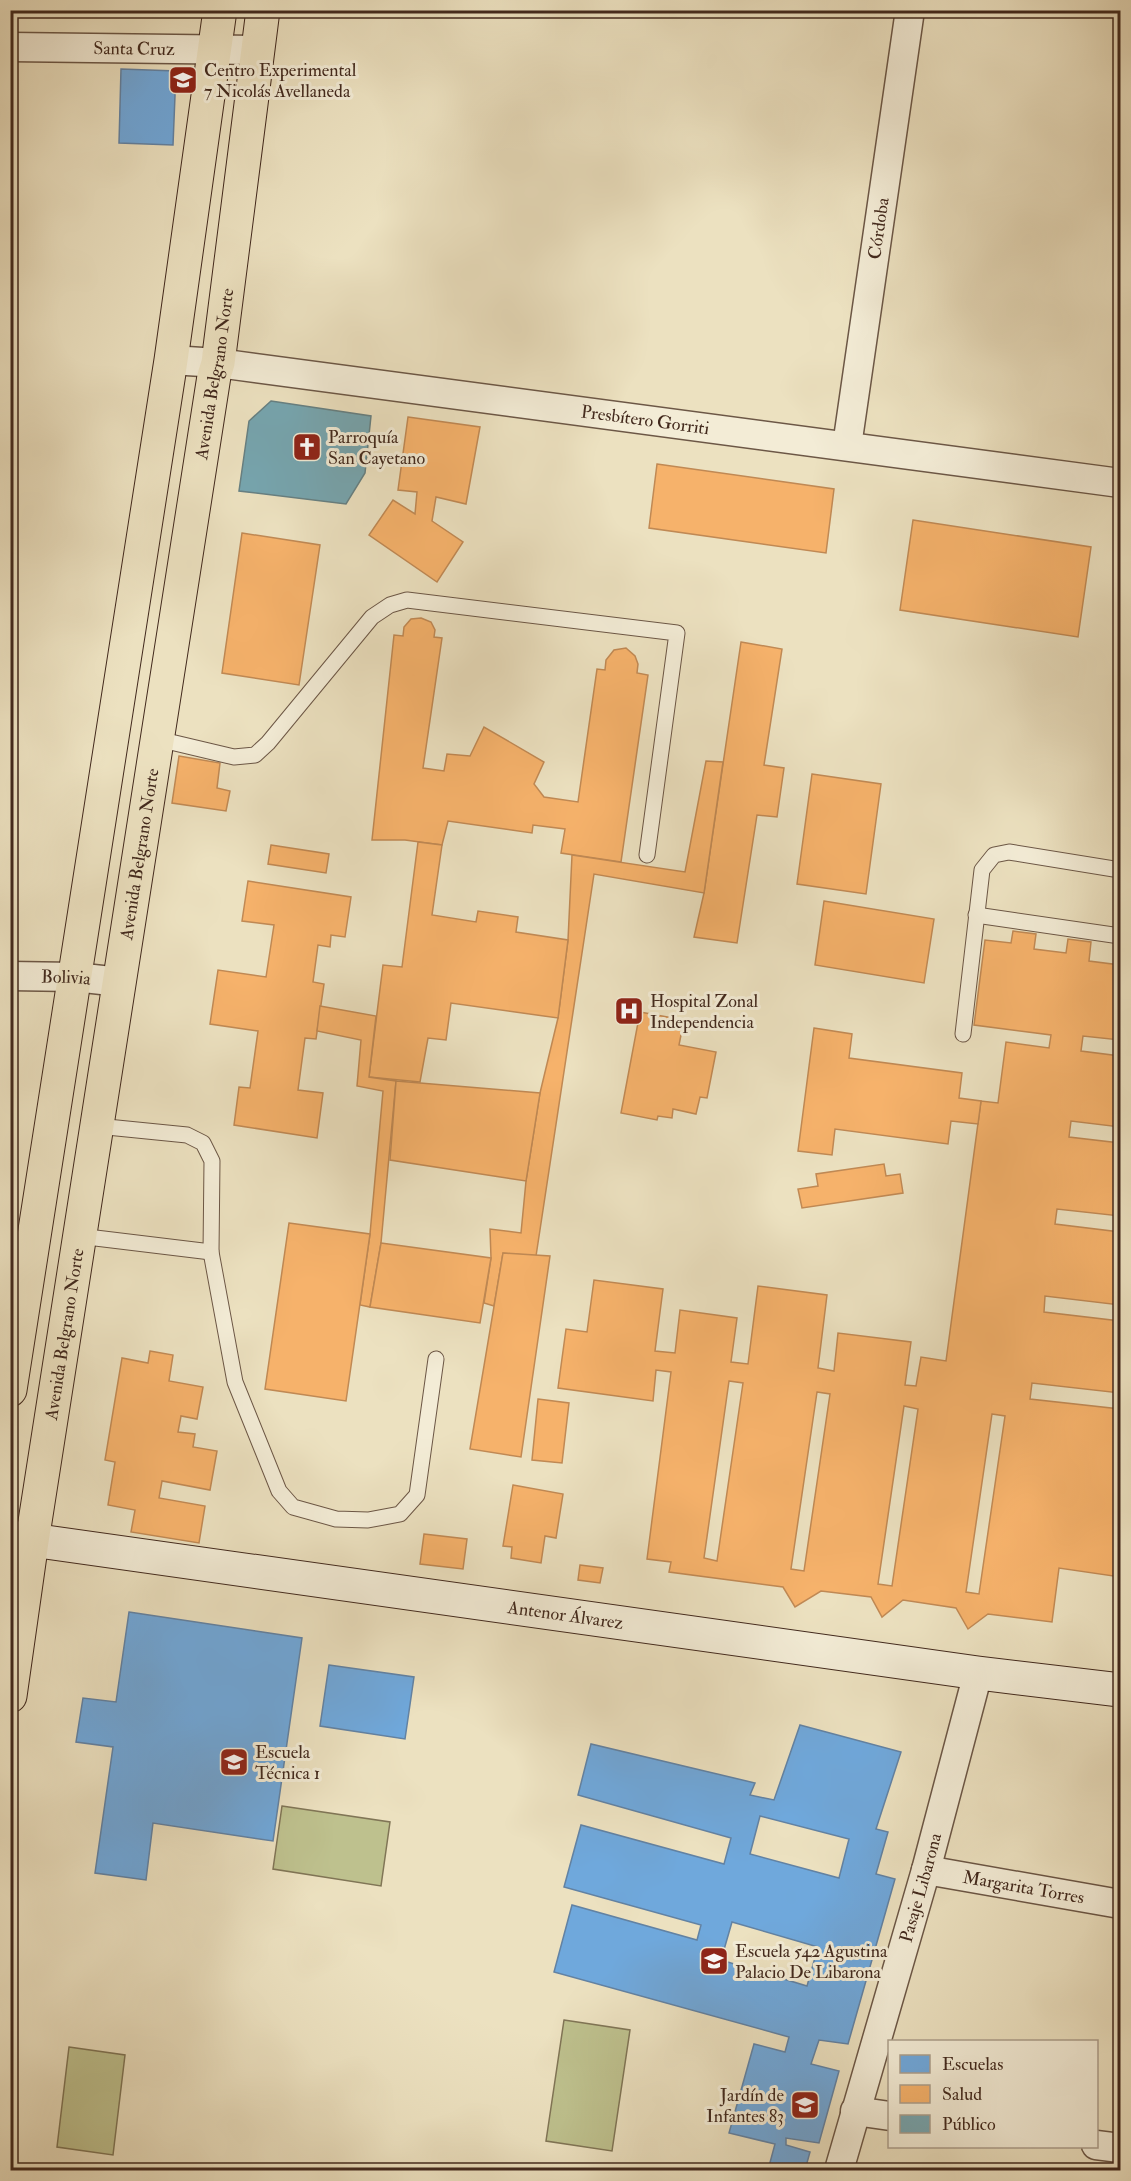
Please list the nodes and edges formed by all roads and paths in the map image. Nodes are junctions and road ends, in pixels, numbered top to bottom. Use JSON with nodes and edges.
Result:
{"nodes":[{"id":1,"x":220,"y":10,"type":"edge"},
{"id":2,"x":263,"y":10,"type":"edge"},
{"id":3,"x":910,"y":10,"type":"edge"},
{"id":4,"x":10,"y":47,"type":"edge"},
{"id":5,"x":214,"y":49,"type":"junction"},
{"id":6,"x":257,"y":50,"type":"junction"},
{"id":7,"x":171,"y":360,"type":"junction"},
{"id":8,"x":218,"y":363,"type":"junction"},
{"id":9,"x":847,"y":446,"type":"junction"},
{"id":10,"x":1120,"y":483,"type":"edge"},
{"id":11,"x":158,"y":739,"type":"junction"},
{"id":12,"x":647,"y":855,"type":"dead end"},
{"id":13,"x":1120,"y":870,"type":"edge"},
{"id":14,"x":976,"y":915,"type":"junction"},
{"id":15,"x":1120,"y":936,"type":"edge"},
{"id":16,"x":10,"y":976,"type":"edge"},
{"id":17,"x":75,"y":977,"type":"junction"},
{"id":18,"x":120,"y":982,"type":"junction"},
{"id":19,"x":963,"y":1034,"type":"dead end"},
{"id":20,"x":97,"y":1126,"type":"junction"},
{"id":21,"x":79,"y":1236,"type":"junction"},
{"id":22,"x":211,"y":1252,"type":"junction"},
{"id":23,"x":436,"y":1359,"type":"dead end"},
{"id":24,"x":10,"y":1390,"type":"edge"},
{"id":25,"x":21,"y":1539,"type":"edge"},
{"id":26,"x":978,"y":1673,"type":"junction"},
{"id":27,"x":1120,"y":1690,"type":"edge"},
{"id":28,"x":10,"y":1696,"type":"edge"},
{"id":29,"x":926,"y":1870,"type":"junction"},
{"id":30,"x":1120,"y":1904,"type":"edge"},
{"id":31,"x":855,"y":2111,"type":"junction"},
{"id":32,"x":888,"y":2116,"type":"edge"},
{"id":33,"x":1098,"y":2145,"type":"edge"},
{"id":34,"x":1120,"y":2148,"type":"edge"},
{"id":35,"x":839,"y":2170,"type":"edge"}],
"edges":[{"from":1,"to":5,"type":"main road"},
{"from":2,"to":6,"type":"main road","name":"Avenida Belgrano Norte"},
{"from":3,"to":9,"type":"street","name":"Córdoba"},
{"from":4,"to":5,"type":"street","name":"Santa Cruz"},
{"from":5,"to":6,"type":"street","name":"Santa Cruz"},
{"from":5,"to":7,"type":"main road"},
{"from":6,"to":8,"type":"main road","name":"Avenida Belgrano Norte"},
{"from":7,"to":8,"type":"street","name":"Presbítero Gorriti"},
{"from":7,"to":17,"type":"main road"},
{"from":8,"to":9,"type":"street","name":"Presbítero Gorriti"},
{"from":8,"to":11,"type":"main road","name":"Avenida Belgrano Norte"},
{"from":9,"to":10,"type":"street","name":"Presbítero Gorriti"},
{"from":11,"to":12,"type":"lane"},
{"from":11,"to":18,"type":"main road","name":"Avenida Belgrano Norte"},
{"from":13,"to":14,"type":"lane"},
{"from":14,"to":15,"type":"lane"},
{"from":14,"to":19,"type":"lane"},
{"from":16,"to":17,"type":"street","name":"Bolivia"},
{"from":17,"to":18,"type":"street","name":"Bolivia"},
{"from":17,"to":24,"type":"main road"},
{"from":18,"to":20,"type":"main road","name":"Avenida Belgrano Norte"},
{"from":20,"to":21,"type":"main road","name":"Avenida Belgrano Norte"},
{"from":20,"to":22,"type":"lane"},
{"from":21,"to":22,"type":"lane"},
{"from":21,"to":25,"type":"main road","name":"Avenida Belgrano Norte"},
{"from":22,"to":23,"type":"lane"},
{"from":25,"to":26,"type":"main road","name":"Antenor Álvarez"},
{"from":25,"to":28,"type":"main road","name":"Avenida Belgrano Norte"},
{"from":26,"to":27,"type":"main road","name":"Antenor Álvarez"},
{"from":26,"to":29,"type":"street","name":"Pasaje Libarona"},
{"from":29,"to":30,"type":"street","name":"Margarita Torres"},
{"from":29,"to":31,"type":"street","name":"Pasaje Libarona"},
{"from":31,"to":32,"type":"street"},
{"from":31,"to":35,"type":"street","name":"Pasaje Libarona"},
{"from":33,"to":34,"type":"street"}]}
